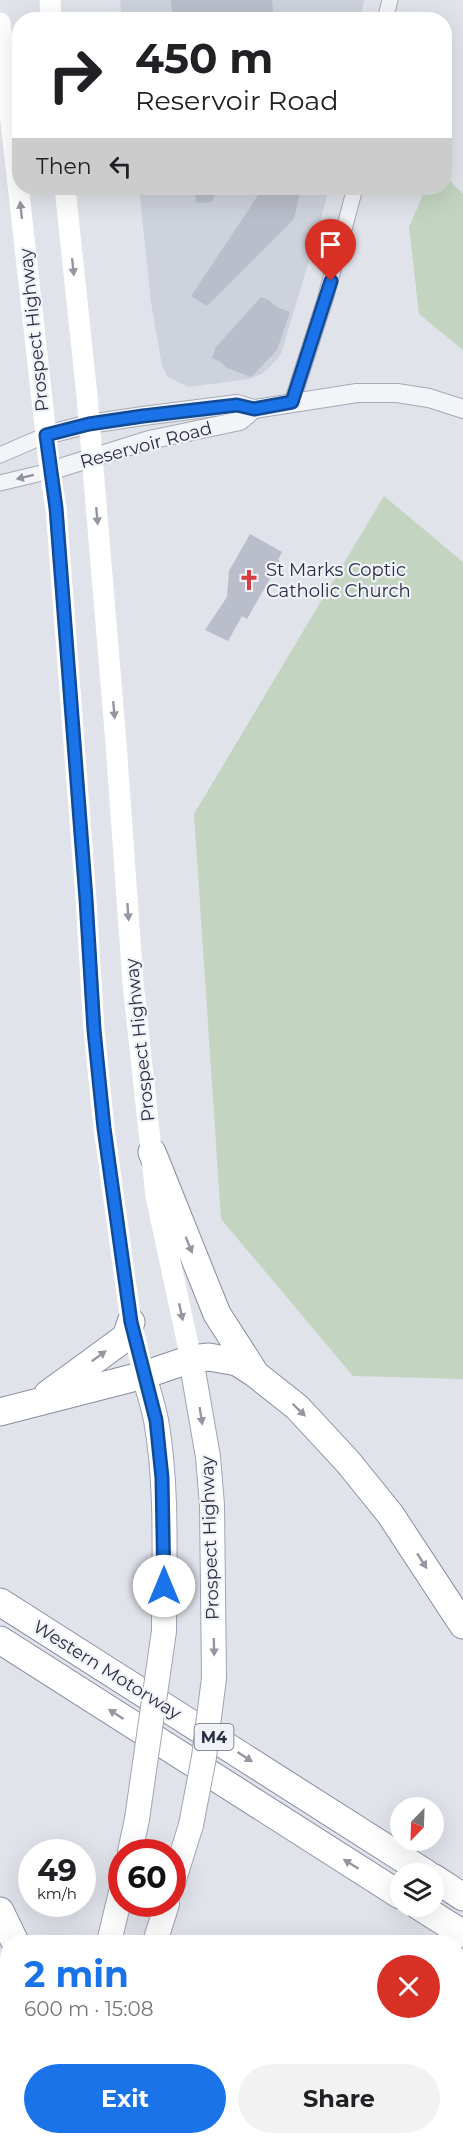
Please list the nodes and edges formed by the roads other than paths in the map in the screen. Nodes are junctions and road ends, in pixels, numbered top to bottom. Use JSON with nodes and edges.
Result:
{"nodes":[{"id":1,"x":0,"y":23,"type":"edge"},
{"id":2,"x":12,"y":130,"type":"edge"},
{"id":3,"x":19,"y":195,"type":"edge"},
{"id":4,"x":67,"y":195,"type":"edge"},
{"id":5,"x":353,"y":195,"type":"edge"},
{"id":6,"x":292,"y":402,"type":"junction"},
{"id":7,"x":254,"y":409,"type":"junction"},
{"id":8,"x":463,"y":409,"type":"edge"},
{"id":9,"x":89,"y":424,"type":"junction"},
{"id":10,"x":46,"y":435,"type":"junction"},
{"id":11,"x":0,"y":455,"type":"edge"},
{"id":12,"x":92,"y":458,"type":"junction"},
{"id":13,"x":50,"y":471,"type":"junction"},
{"id":14,"x":0,"y":483,"type":"edge"},
{"id":15,"x":152,"y":1152,"type":"junction"},
{"id":16,"x":131,"y":1322,"type":"junction"},
{"id":17,"x":191,"y":1359,"type":"junction"},
{"id":18,"x":255,"y":1373,"type":"junction"},
{"id":19,"x":144,"y":1376,"type":"junction"},
{"id":20,"x":34,"y":1403,"type":"junction"},
{"id":21,"x":0,"y":1412,"type":"edge"},
{"id":22,"x":0,"y":1602,"type":"edge"},
{"id":23,"x":463,"y":1625,"type":"edge"},
{"id":24,"x":0,"y":1640,"type":"edge"},
{"id":25,"x":133,"y":1839,"type":"edge"},
{"id":26,"x":186,"y":1841,"type":"edge"},
{"id":27,"x":410,"y":1863,"type":"edge"},
{"id":28,"x":444,"y":1885,"type":"edge"},
{"id":29,"x":390,"y":1889,"type":"edge"},
{"id":30,"x":463,"y":1897,"type":"edge"},
{"id":31,"x":0,"y":1911,"type":"edge"},
{"id":32,"x":115,"y":1917,"type":"edge"},
{"id":33,"x":163,"y":1917,"type":"edge"},
{"id":34,"x":436,"y":1917,"type":"edge"},
{"id":35,"x":463,"y":1934,"type":"edge"},
{"id":36,"x":12,"y":1935,"type":"edge"},
{"id":37,"x":111,"y":1935,"type":"edge"},
{"id":38,"x":158,"y":1935,"type":"edge"}],
"edges":[{"from":2,"to":1,"type":"main road","name":"Prospect Highway","one_way":true},
{"from":10,"to":3,"type":"main road","name":"Prospect Highway","one_way":true},
{"from":4,"to":9,"type":"main road","name":"Prospect Highway","one_way":true},
{"from":5,"to":6,"type":"street"},
{"from":6,"to":7,"type":"street","name":"Reservoir Road"},
{"from":6,"to":8,"type":"street","name":"Reservoir Road"},
{"from":7,"to":9,"type":"street","name":"Reservoir Road"},
{"from":7,"to":12,"type":"street","name":"Reservoir Road"},
{"from":9,"to":10,"type":"street","name":"Reservoir Road"},
{"from":9,"to":12,"type":"main road","name":"Prospect Highway"},
{"from":10,"to":11,"type":"street","name":"Reservoir Road"},
{"from":10,"to":13,"type":"main road","name":"Prospect Highway"},
{"from":12,"to":13,"type":"street","name":"Reservoir Road"},
{"from":12,"to":15,"type":"main road","name":"Prospect Highway","one_way":true},
{"from":13,"to":14,"type":"street","name":"Reservoir Road","one_way":true},
{"from":13,"to":16,"type":"main road","name":"Prospect Highway"},
{"from":15,"to":17,"type":"main road","name":"Prospect Highway","one_way":true},
{"from":15,"to":18,"type":"highway","one_way":true},
{"from":16,"to":19,"type":"main road","name":"Prospect Highway"},
{"from":20,"to":16,"type":"highway","one_way":true},
{"from":17,"to":18,"type":"highway"},
{"from":17,"to":19,"type":"highway"},
{"from":17,"to":26,"type":"main road","name":"Prospect Highway","one_way":true,"bridge":true},
{"from":18,"to":23,"type":"highway","one_way":true},
{"from":19,"to":20,"type":"highway"},
{"from":19,"to":25,"type":"main road","name":"Prospect Highway","bridge":true},
{"from":20,"to":21,"type":"highway"},
{"from":22,"to":27,"type":"highway","name":"Western Motorway","number":"M4","one_way":true},
{"from":29,"to":24,"type":"highway","name":"Western Motorway","number":"M4","one_way":true},
{"from":28,"to":30,"type":"highway"},
{"from":31,"to":36,"type":"highway"},
{"from":32,"to":37,"type":"main road"},
{"from":33,"to":38,"type":"main road"},
{"from":34,"to":35,"type":"highway"}]}
